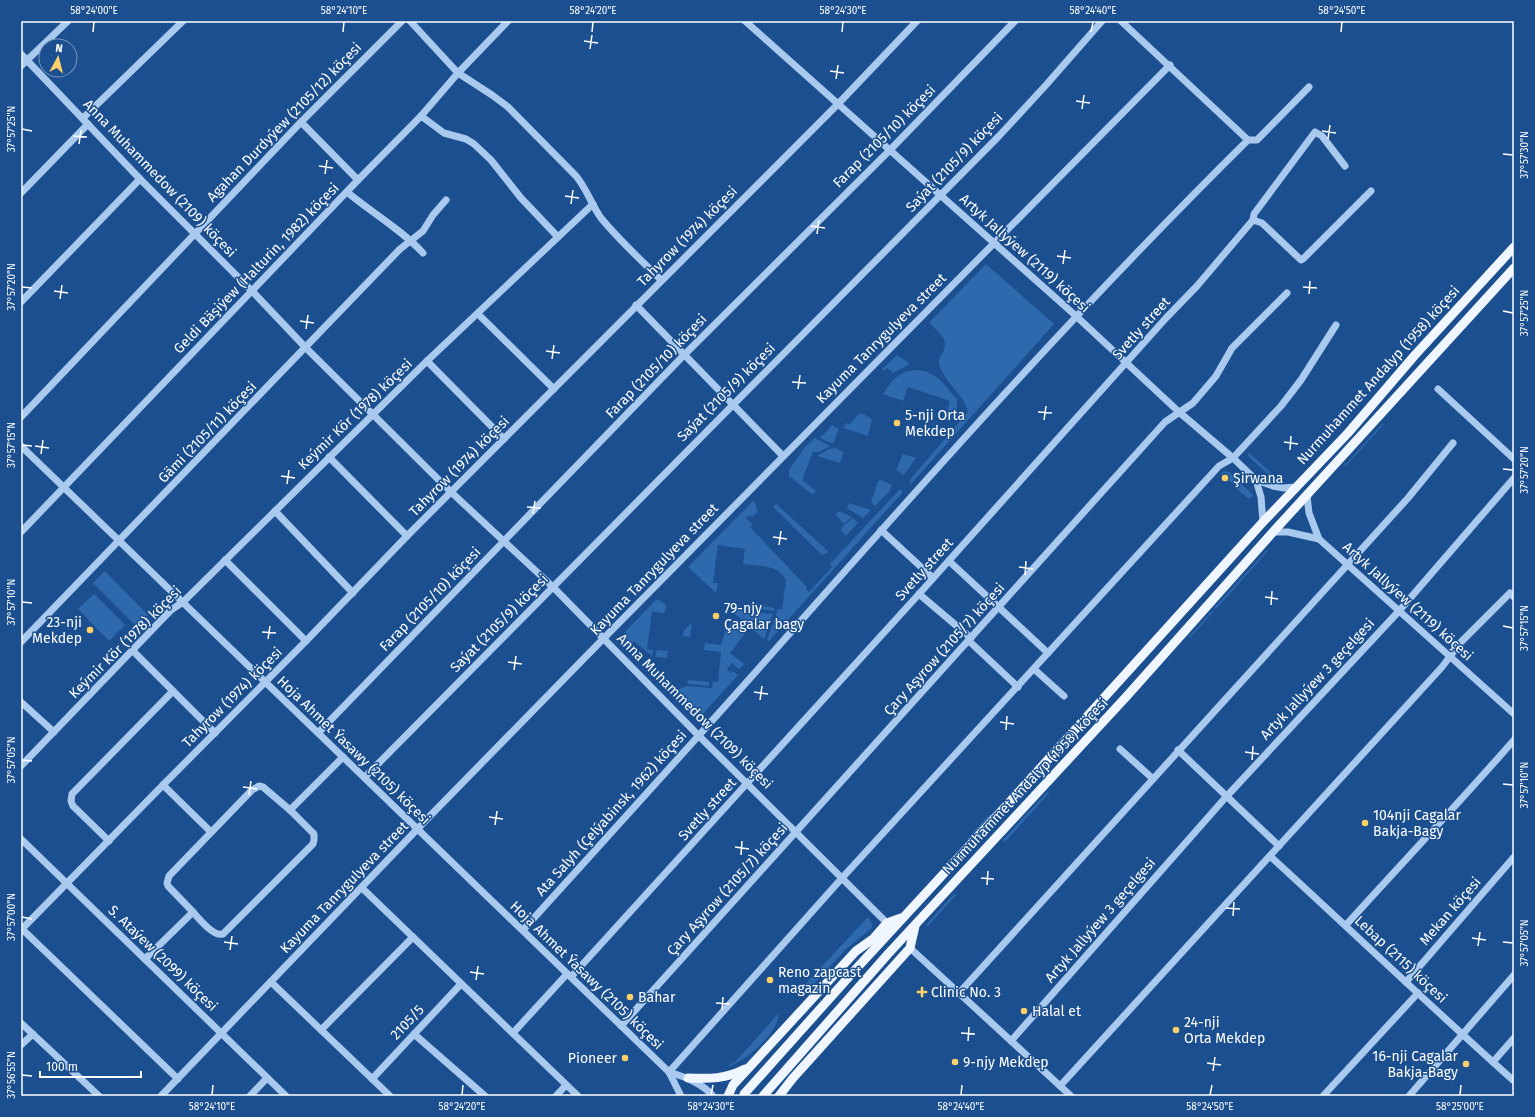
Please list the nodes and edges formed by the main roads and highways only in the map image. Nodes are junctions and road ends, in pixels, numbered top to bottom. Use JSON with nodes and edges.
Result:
{"nodes":[{"id":1,"x":1514,"y":247,"type":"edge"},
{"id":2,"x":1514,"y":268,"type":"edge"},
{"id":3,"x":916,"y":924,"type":"junction"},
{"id":4,"x":890,"y":926,"type":"junction"},
{"id":5,"x":888,"y":954,"type":"junction"},
{"id":6,"x":886,"y":974,"type":"junction"},
{"id":7,"x":867,"y":978,"type":"junction"},
{"id":8,"x":751,"y":1065,"type":"junction"},
{"id":9,"x":688,"y":1078,"type":"road end"},
{"id":10,"x":793,"y":1078,"type":"junction"},
{"id":11,"x":744,"y":1094,"type":"dead end"},
{"id":12,"x":728,"y":1096,"type":"edge"},
{"id":13,"x":763,"y":1096,"type":"edge"},
{"id":14,"x":779,"y":1096,"type":"edge"},
{"id":15,"x":787,"y":1096,"type":"edge"}],
"edges":[{"from":1,"to":4,"type":"main road","name":"Nurmuhammet Andalyp (1958) köçesi"},
{"from":2,"to":3,"type":"main road","name":"Nurmuhammet Andalyp (1958) köçesi"},
{"from":3,"to":5,"type":"main road","name":"Nurmuhammet Andalyp (1958) köçesi"},
{"from":3,"to":6,"type":"main road"},
{"from":4,"to":8,"type":"main road"},
{"from":4,"to":11,"type":"main road","name":"Nurmuhammet Andalyp (1958) köçesi"},
{"from":5,"to":6,"type":"main road"},
{"from":5,"to":7,"type":"main road","name":"Nurmuhammet Andalyp (1958) köçesi"},
{"from":6,"to":7,"type":"main road"},
{"from":6,"to":10,"type":"main road"},
{"from":7,"to":13,"type":"main road","name":"Nurmuhammet Andalyp (1958) köçesi"},
{"from":8,"to":9,"type":"main road"},
{"from":8,"to":12,"type":"main road"},
{"from":10,"to":14,"type":"main road"},
{"from":10,"to":15,"type":"main road"}]}
